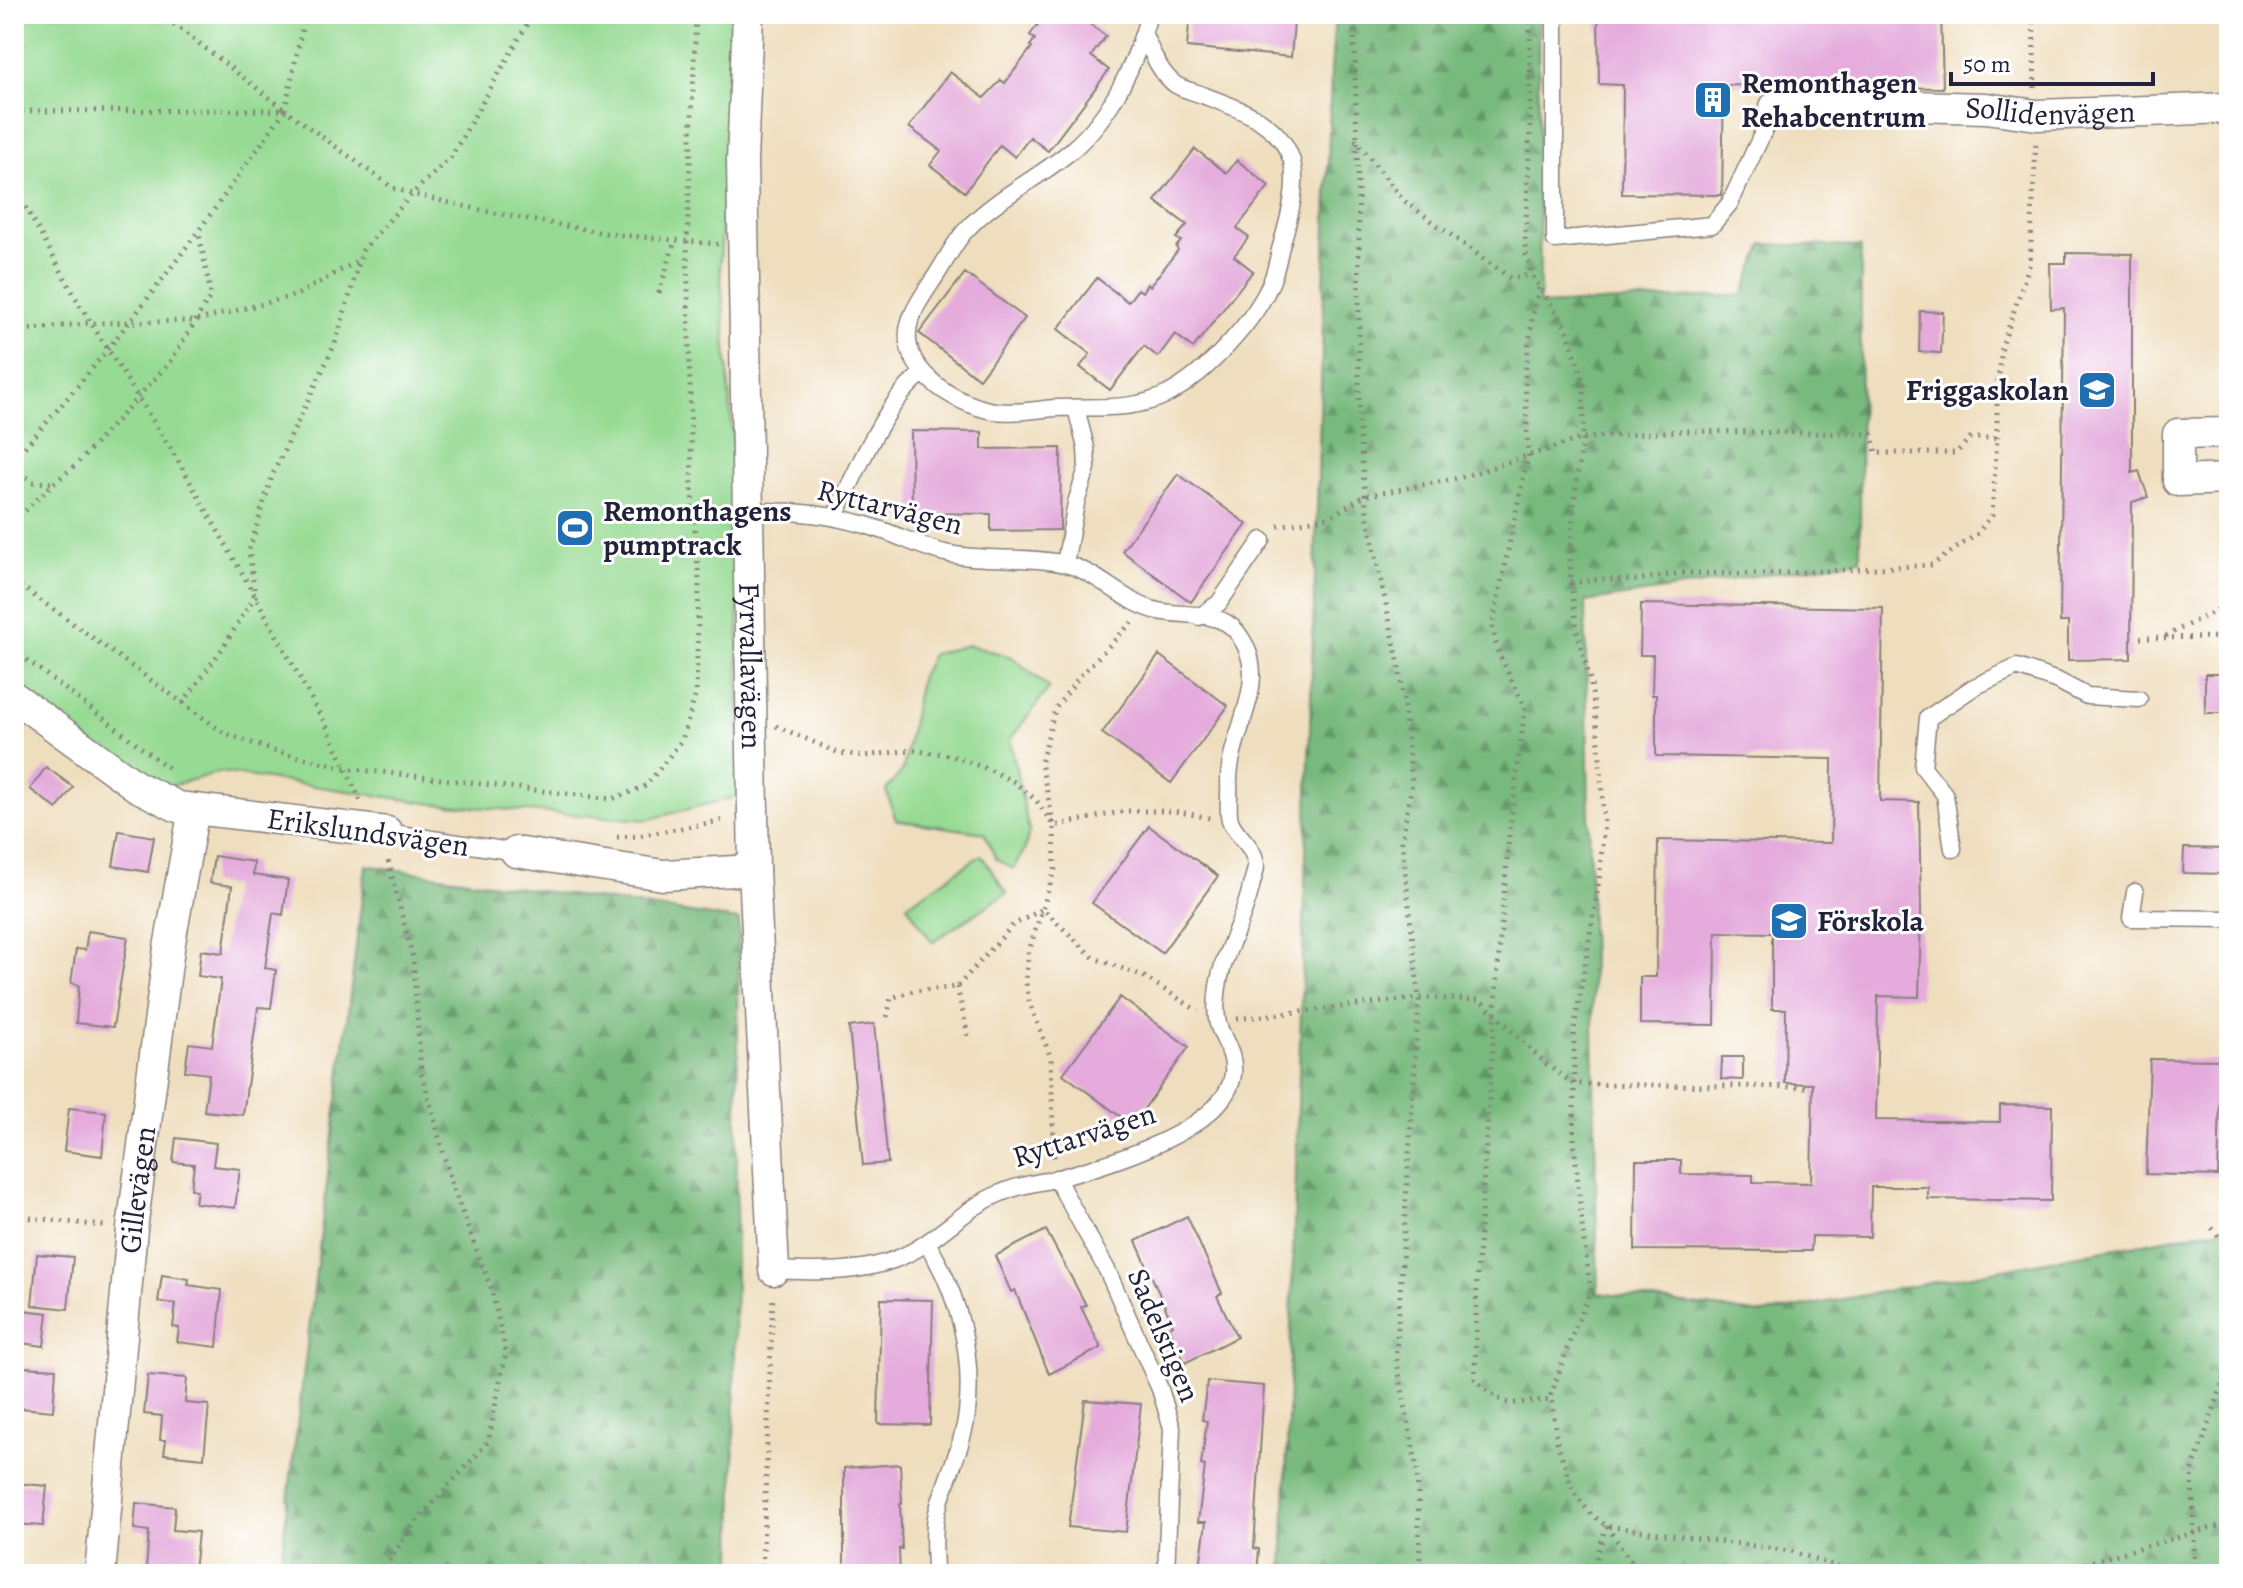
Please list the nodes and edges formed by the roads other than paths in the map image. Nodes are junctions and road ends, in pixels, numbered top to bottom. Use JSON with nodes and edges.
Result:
{"nodes":[{"id":1,"x":748,"y":14,"type":"edge"},
{"id":2,"x":1149,"y":14,"type":"edge"},
{"id":3,"x":1555,"y":14,"type":"edge"},
{"id":4,"x":1144,"y":35,"type":"junction"},
{"id":5,"x":1775,"y":107,"type":"joint"},
{"id":6,"x":2229,"y":108,"type":"edge"},
{"id":7,"x":923,"y":373,"type":"junction"},
{"id":8,"x":1076,"y":408,"type":"junction"},
{"id":9,"x":2229,"y":433,"type":"edge"},
{"id":10,"x":2229,"y":479,"type":"edge"},
{"id":11,"x":747,"y":512,"type":"junction"},
{"id":12,"x":835,"y":517,"type":"junction"},
{"id":13,"x":1262,"y":540,"type":"road end"},
{"id":14,"x":1065,"y":564,"type":"junction"},
{"id":15,"x":1199,"y":617,"type":"junction"},
{"id":16,"x":14,"y":697,"type":"edge"},
{"id":17,"x":2139,"y":699,"type":"dead end"},
{"id":18,"x":194,"y":809,"type":"junction"},
{"id":19,"x":377,"y":824,"type":"joint"},
{"id":20,"x":1953,"y":849,"type":"dead end"},
{"id":21,"x":516,"y":852,"type":"joint"},
{"id":22,"x":754,"y":870,"type":"junction"},
{"id":23,"x":2135,"y":892,"type":"dead end"},
{"id":24,"x":2229,"y":919,"type":"edge"},
{"id":25,"x":1056,"y":1178,"type":"junction"},
{"id":26,"x":927,"y":1243,"type":"junction"},
{"id":27,"x":774,"y":1270,"type":"joint"},
{"id":28,"x":100,"y":1574,"type":"edge"},
{"id":29,"x":935,"y":1574,"type":"edge"},
{"id":30,"x":1166,"y":1574,"type":"edge"}],
"edges":[{"from":1,"to":11,"type":"street","name":"Fyrvallavägen"},
{"from":2,"to":4,"type":"lane"},
{"from":3,"to":5,"type":"lane"},
{"from":4,"to":7,"type":"lane"},
{"from":4,"to":8,"type":"lane"},
{"from":5,"to":6,"type":"street","name":"Sollidenvägen"},
{"from":7,"to":8,"type":"lane"},
{"from":7,"to":12,"type":"lane"},
{"from":8,"to":14,"type":"lane"},
{"from":9,"to":10,"type":"street"},
{"from":11,"to":12,"type":"lane","name":"Ryttarvägen"},
{"from":11,"to":22,"type":"street","name":"Fyrvallavägen"},
{"from":12,"to":14,"type":"lane","name":"Ryttarvägen"},
{"from":13,"to":15,"type":"lane"},
{"from":14,"to":15,"type":"lane","name":"Ryttarvägen"},
{"from":15,"to":25,"type":"lane","name":"Ryttarvägen"},
{"from":16,"to":18,"type":"street","name":"Erikslundsvägen"},
{"from":17,"to":20,"type":"lane"},
{"from":18,"to":19,"type":"street","name":"Erikslundsvägen"},
{"from":18,"to":28,"type":"street","name":"Gillevägen"},
{"from":19,"to":21,"type":"lane","name":"Erikslundsvägen"},
{"from":21,"to":22,"type":"street","name":"Erikslundsvägen"},
{"from":22,"to":27,"type":"street","name":"Fyrvallavägen"},
{"from":23,"to":24,"type":"lane"},
{"from":25,"to":26,"type":"lane","name":"Ryttarvägen"},
{"from":25,"to":30,"type":"lane","name":"Sadelstigen"},
{"from":26,"to":27,"type":"lane","name":"Ryttarvägen"},
{"from":26,"to":29,"type":"lane"}]}
